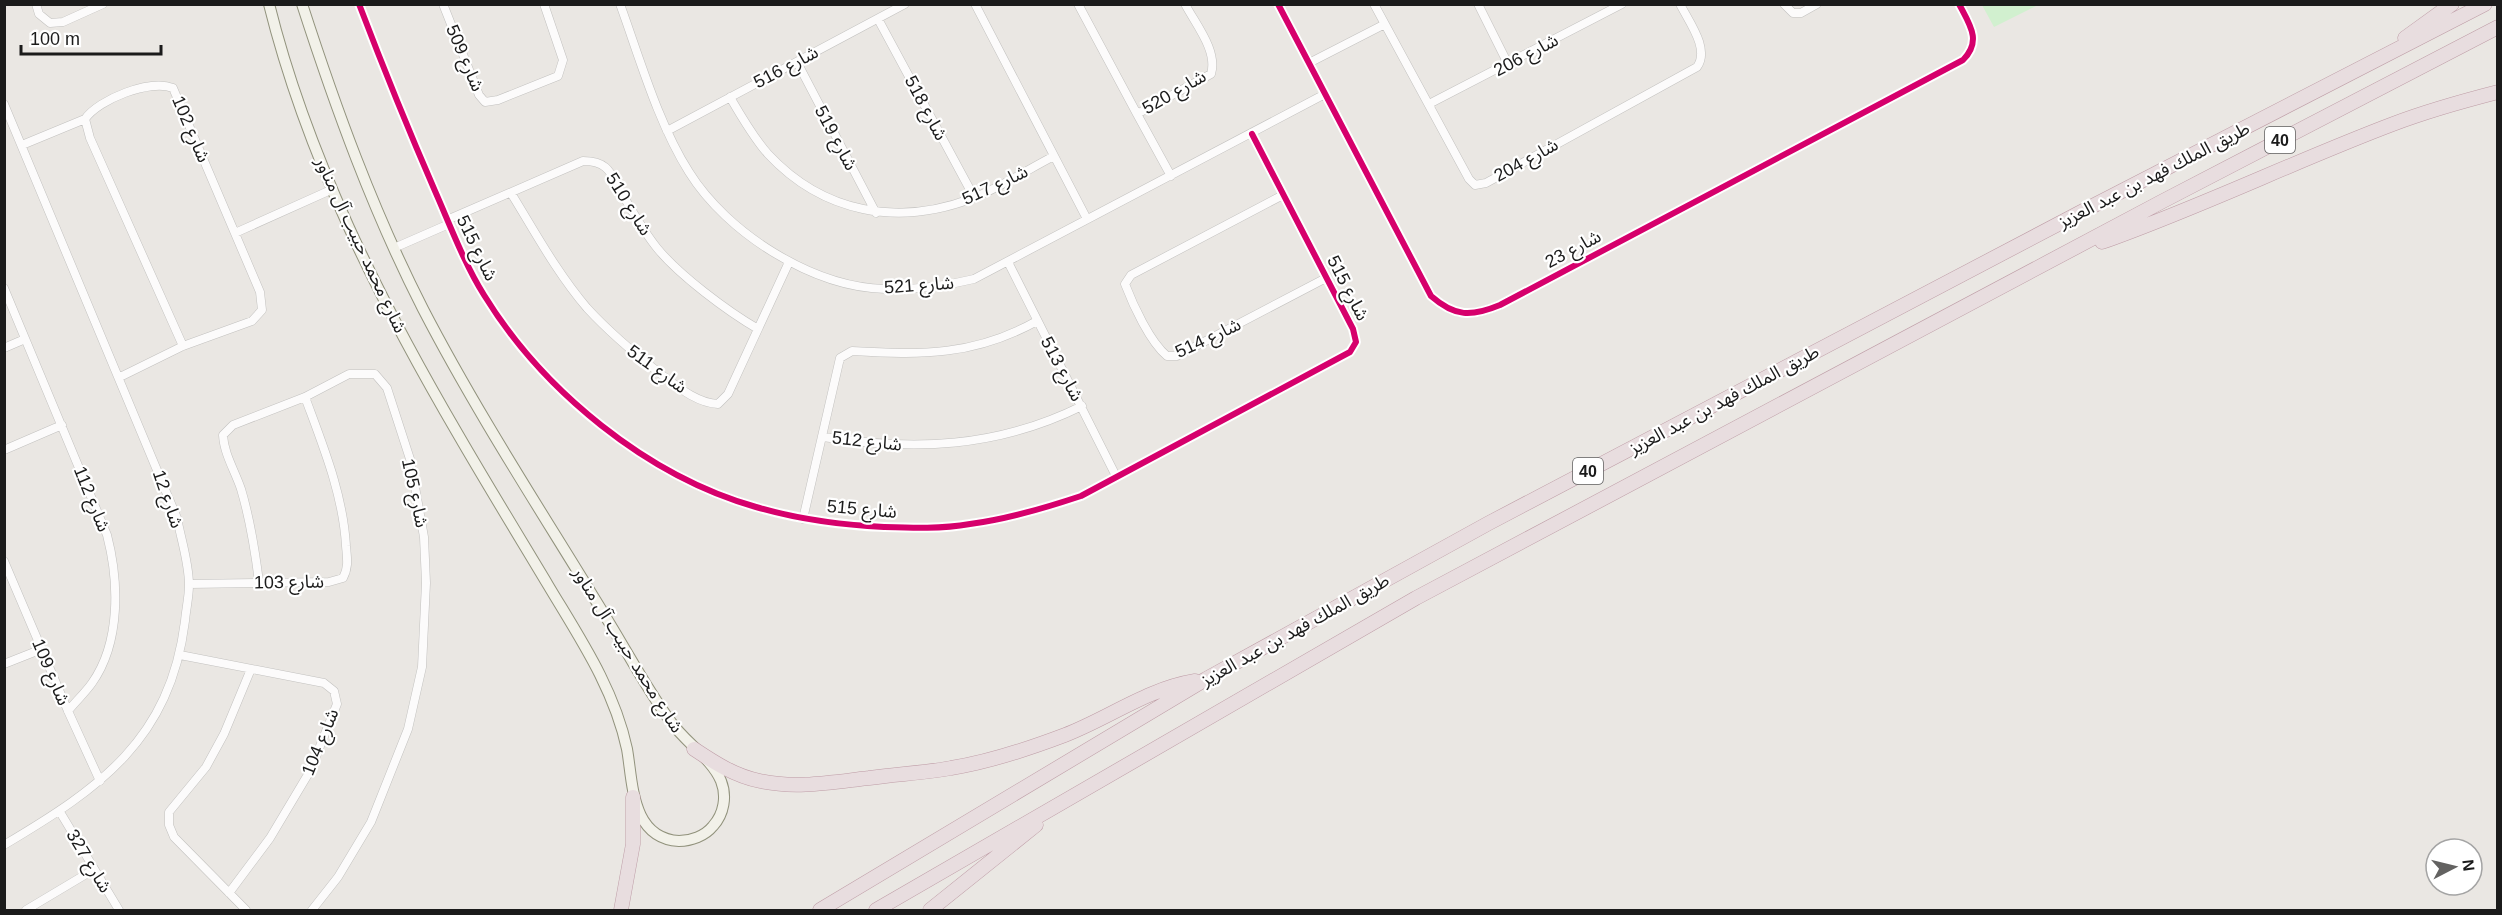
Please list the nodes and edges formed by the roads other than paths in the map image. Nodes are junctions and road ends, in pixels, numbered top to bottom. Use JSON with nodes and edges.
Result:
{"nodes":[{"id":1,"x":36,"y":4,"type":"edge"},
{"id":2,"x":103,"y":4,"type":"edge"},
{"id":3,"x":269,"y":4,"type":"edge"},
{"id":4,"x":302,"y":4,"type":"edge"},
{"id":5,"x":359,"y":4,"type":"edge"},
{"id":6,"x":443,"y":4,"type":"edge"},
{"id":7,"x":544,"y":4,"type":"edge"},
{"id":8,"x":620,"y":4,"type":"edge"},
{"id":9,"x":905,"y":4,"type":"edge"},
{"id":10,"x":975,"y":4,"type":"edge"},
{"id":11,"x":1078,"y":4,"type":"edge"},
{"id":12,"x":1185,"y":4,"type":"edge"},
{"id":13,"x":1278,"y":4,"type":"edge"},
{"id":14,"x":1374,"y":4,"type":"edge"},
{"id":15,"x":1478,"y":4,"type":"edge"},
{"id":16,"x":1622,"y":4,"type":"edge"},
{"id":17,"x":1680,"y":4,"type":"edge"},
{"id":18,"x":1784,"y":4,"type":"edge"},
{"id":19,"x":1817,"y":4,"type":"edge"},
{"id":20,"x":1959,"y":4,"type":"edge"},
{"id":21,"x":2452,"y":4,"type":"edge"},
{"id":22,"x":2485,"y":4,"type":"edge"},
{"id":23,"x":878,"y":19,"type":"junction"},
{"id":24,"x":1385,"y":24,"type":"junction"},
{"id":25,"x":2498,"y":27,"type":"edge"},
{"id":26,"x":797,"y":62,"type":"junction"},
{"id":27,"x":2372,"y":62,"type":"junction"},
{"id":28,"x":1309,"y":63,"type":"junction"},
{"id":29,"x":1509,"y":64,"type":"junction"},
{"id":30,"x":2498,"y":92,"type":"edge"},
{"id":31,"x":1325,"y":94,"type":"junction"},
{"id":32,"x":730,"y":97,"type":"junction"},
{"id":33,"x":4,"y":104,"type":"edge"},
{"id":34,"x":1429,"y":104,"type":"junction"},
{"id":35,"x":1137,"y":114,"type":"junction"},
{"id":36,"x":85,"y":119,"type":"junction"},
{"id":37,"x":667,"y":131,"type":"junction"},
{"id":38,"x":1252,"y":135,"type":"junction"},
{"id":39,"x":22,"y":144,"type":"junction"},
{"id":40,"x":1054,"y":156,"type":"junction"},
{"id":41,"x":1170,"y":176,"type":"junction"},
{"id":42,"x":333,"y":189,"type":"junction"},
{"id":43,"x":511,"y":194,"type":"junction"},
{"id":44,"x":1283,"y":195,"type":"junction"},
{"id":45,"x":974,"y":197,"type":"junction"},
{"id":46,"x":876,"y":213,"type":"junction"},
{"id":47,"x":1086,"y":219,"type":"junction"},
{"id":48,"x":448,"y":222,"type":"junction"},
{"id":49,"x":235,"y":233,"type":"junction"},
{"id":50,"x":394,"y":248,"type":"junction"},
{"id":51,"x":2063,"y":256,"type":"junction"},
{"id":52,"x":789,"y":262,"type":"junction"},
{"id":53,"x":1008,"y":262,"type":"junction"},
{"id":54,"x":1326,"y":278,"type":"junction"},
{"id":55,"x":4,"y":288,"type":"edge"},
{"id":56,"x":1037,"y":321,"type":"junction"},
{"id":57,"x":758,"y":328,"type":"junction"},
{"id":58,"x":25,"y":339,"type":"junction"},
{"id":59,"x":183,"y":346,"type":"junction"},
{"id":60,"x":4,"y":348,"type":"edge"},
{"id":61,"x":120,"y":377,"type":"junction"},
{"id":62,"x":305,"y":397,"type":"junction"},
{"id":63,"x":1082,"y":406,"type":"junction"},
{"id":64,"x":62,"y":425,"type":"junction"},
{"id":65,"x":824,"y":437,"type":"junction"},
{"id":66,"x":4,"y":450,"type":"edge"},
{"id":67,"x":1116,"y":476,"type":"junction"},
{"id":68,"x":803,"y":519,"type":"junction"},
{"id":69,"x":4,"y":561,"type":"edge"},
{"id":70,"x":259,"y":582,"type":"junction"},
{"id":71,"x":189,"y":584,"type":"junction"},
{"id":72,"x":42,"y":649,"type":"junction"},
{"id":73,"x":180,"y":656,"type":"junction"},
{"id":74,"x":4,"y":664,"type":"edge"},
{"id":75,"x":250,"y":669,"type":"junction"},
{"id":76,"x":1206,"y":679,"type":"junction"},
{"id":77,"x":68,"y":711,"type":"junction"},
{"id":78,"x":694,"y":749,"type":"junction"},
{"id":79,"x":100,"y":782,"type":"junction"},
{"id":80,"x":1073,"y":795,"type":"junction"},
{"id":81,"x":633,"y":797,"type":"junction"},
{"id":82,"x":60,"y":812,"type":"junction"},
{"id":83,"x":4,"y":845,"type":"edge"},
{"id":84,"x":93,"y":870,"type":"junction"},
{"id":85,"x":229,"y":892,"type":"junction"},
{"id":86,"x":26,"y":910,"type":"edge"},
{"id":87,"x":119,"y":910,"type":"edge"},
{"id":88,"x":246,"y":910,"type":"edge"},
{"id":89,"x":312,"y":910,"type":"edge"},
{"id":90,"x":621,"y":910,"type":"edge"},
{"id":91,"x":820,"y":910,"type":"edge"},
{"id":92,"x":876,"y":910,"type":"edge"},
{"id":93,"x":930,"y":910,"type":"edge"}],
"edges":[{"from":1,"to":2,"type":"street"},
{"from":3,"to":42,"type":"main road","name":"شارع محمد حبيب آل مناور"},
{"from":4,"to":50,"type":"main road","name":"شارع محمد حبيب آل مناور"},
{"from":5,"to":48,"type":"street","name":"شارع 515"},
{"from":6,"to":7,"type":"street","name":"شارع 509"},
{"from":8,"to":37,"type":"street","name":"شارع 521"},
{"from":9,"to":23,"type":"street","name":"شارع 516"},
{"from":10,"to":40,"type":"street"},
{"from":11,"to":35,"type":"street","name":"شارع 520"},
{"from":12,"to":35,"type":"street","name":"شارع 520"},
{"from":13,"to":28,"type":"street","name":"شارع 23"},
{"from":14,"to":24,"type":"street","name":"شارع 204"},
{"from":15,"to":29,"type":"street"},
{"from":16,"to":29,"type":"street","name":"شارع 206"},
{"from":17,"to":34,"type":"street","name":"شارع 204"},
{"from":18,"to":19,"type":"street"},
{"from":20,"to":31,"type":"street","name":"شارع 23"},
{"from":21,"to":27,"type":"highway"},
{"from":22,"to":27,"type":"highway","name":"طريق الملك فهد بن عبد العزيز","number":"40"},
{"from":23,"to":26,"type":"street","name":"شارع 516"},
{"from":23,"to":45,"type":"street","name":"شارع 518"},
{"from":24,"to":28,"type":"street"},
{"from":24,"to":34,"type":"street","name":"شارع 204"},
{"from":25,"to":51,"type":"highway","name":"طريق الملك فهد بن عبد العزيز","number":"40"},
{"from":26,"to":32,"type":"street","name":"شارع 516"},
{"from":26,"to":46,"type":"street","name":"شارع 519"},
{"from":27,"to":76,"type":"highway","name":"طريق الملك فهد بن عبد العزيز","number":"40"},
{"from":28,"to":31,"type":"street","name":"شارع 23"},
{"from":29,"to":34,"type":"street","name":"شارع 206"},
{"from":30,"to":51,"type":"highway"},
{"from":31,"to":38,"type":"street","name":"شارع 521"},
{"from":32,"to":37,"type":"street","name":"شارع 516"},
{"from":32,"to":46,"type":"street","name":"شارع 517"},
{"from":33,"to":39,"type":"street","name":"شارع 12"},
{"from":35,"to":41,"type":"street","name":"شارع 520"},
{"from":36,"to":39,"type":"street"},
{"from":36,"to":49,"type":"street","name":"شارع 102"},
{"from":36,"to":59,"type":"street"},
{"from":37,"to":52,"type":"street","name":"شارع 521"},
{"from":38,"to":41,"type":"street","name":"شارع 521"},
{"from":38,"to":44,"type":"street","name":"شارع 515"},
{"from":39,"to":61,"type":"street","name":"شارع 12"},
{"from":40,"to":45,"type":"street","name":"شارع 517"},
{"from":40,"to":47,"type":"street"},
{"from":41,"to":47,"type":"street","name":"شارع 521"},
{"from":42,"to":49,"type":"street"},
{"from":42,"to":81,"type":"main road","name":"شارع محمد حبيب آل مناور"},
{"from":43,"to":48,"type":"street","name":"شارع 510"},
{"from":43,"to":57,"type":"street","name":"شارع 510"},
{"from":43,"to":57,"type":"street","name":"شارع 511"},
{"from":44,"to":54,"type":"street","name":"شارع 515"},
{"from":44,"to":54,"type":"street","name":"شارع 514"},
{"from":45,"to":46,"type":"street","name":"شارع 517"},
{"from":47,"to":53,"type":"street","name":"شارع 521"},
{"from":48,"to":50,"type":"street","name":"شارع 510"},
{"from":48,"to":68,"type":"street","name":"شارع 515"},
{"from":49,"to":59,"type":"street","name":"شارع 102"},
{"from":50,"to":78,"type":"main road","name":"شارع محمد حبيب آل مناور"},
{"from":51,"to":80,"type":"highway","name":"طريق الملك فهد بن عبد العزيز","number":"40"},
{"from":52,"to":53,"type":"street","name":"شارع 521"},
{"from":52,"to":57,"type":"street","name":"شارع 511"},
{"from":53,"to":56,"type":"street","name":"شارع 513"},
{"from":54,"to":67,"type":"street","name":"شارع 515"},
{"from":55,"to":58,"type":"street","name":"شارع 112"},
{"from":56,"to":63,"type":"street","name":"شارع 513"},
{"from":56,"to":65,"type":"street","name":"شارع 512"},
{"from":58,"to":60,"type":"street"},
{"from":58,"to":64,"type":"street","name":"شارع 112"},
{"from":59,"to":61,"type":"street","name":"شارع 102"},
{"from":61,"to":71,"type":"street","name":"شارع 12"},
{"from":62,"to":70,"type":"street","name":"شارع 105"},
{"from":62,"to":70,"type":"street","name":"شارع 103"},
{"from":62,"to":89,"type":"street","name":"شارع 105"},
{"from":63,"to":65,"type":"street","name":"شارع 512"},
{"from":63,"to":67,"type":"street","name":"شارع 513"},
{"from":64,"to":66,"type":"street"},
{"from":64,"to":77,"type":"street","name":"شارع 112"},
{"from":65,"to":68,"type":"street"},
{"from":67,"to":68,"type":"street","name":"شارع 515"},
{"from":69,"to":72,"type":"street","name":"شارع 109"},
{"from":70,"to":71,"type":"street","name":"شارع 103"},
{"from":71,"to":73,"type":"street","name":"شارع 12"},
{"from":72,"to":74,"type":"street"},
{"from":72,"to":77,"type":"street","name":"شارع 109"},
{"from":73,"to":75,"type":"street","name":"شارع 104"},
{"from":73,"to":79,"type":"street","name":"شارع 12"},
{"from":75,"to":85,"type":"street"},
{"from":75,"to":85,"type":"street","name":"شارع 104"},
{"from":76,"to":78,"type":"highway"},
{"from":76,"to":91,"type":"highway","name":"طريق الملك فهد بن عبد العزيز","number":"40"},
{"from":77,"to":79,"type":"street","name":"شارع 109"},
{"from":78,"to":81,"type":"main road","name":"شارع محمد حبيب آل مناور"},
{"from":79,"to":82,"type":"street","name":"شارع 12"},
{"from":80,"to":92,"type":"highway","name":"طريق الملك فهد بن عبد العزيز","number":"40"},
{"from":80,"to":93,"type":"highway"},
{"from":81,"to":90,"type":"highway"},
{"from":82,"to":83,"type":"street","name":"شارع 12"},
{"from":82,"to":84,"type":"street","name":"شارع 327"},
{"from":84,"to":86,"type":"street"},
{"from":84,"to":87,"type":"street","name":"شارع 327"},
{"from":85,"to":88,"type":"street"}]}
